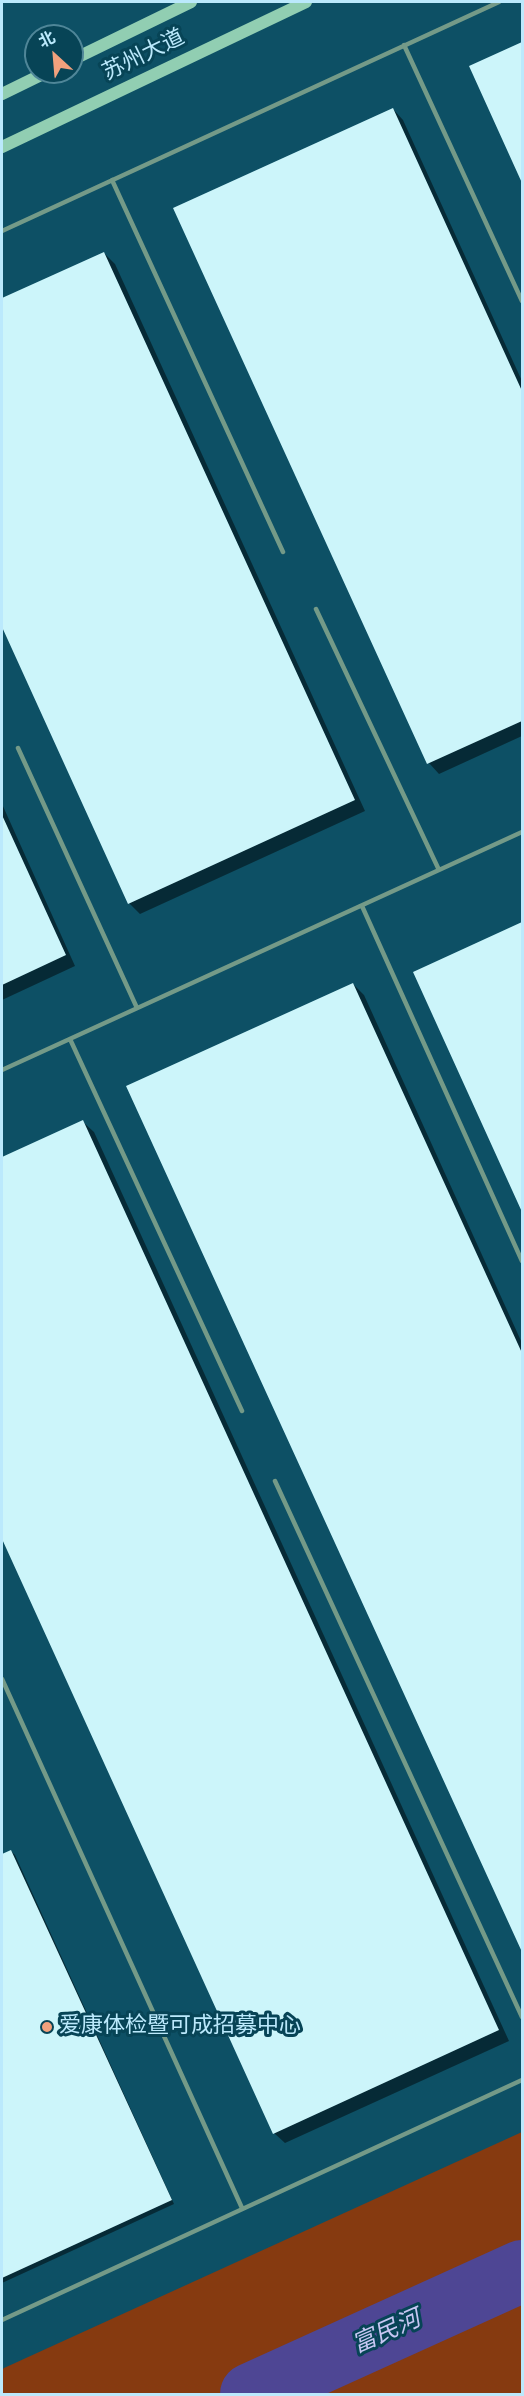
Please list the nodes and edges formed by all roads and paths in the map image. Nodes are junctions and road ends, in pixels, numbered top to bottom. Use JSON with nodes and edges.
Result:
{"nodes":[{"id":1,"x":192,"y":2,"type":"edge"},
{"id":2,"x":306,"y":2,"type":"edge"},
{"id":3,"x":499,"y":2,"type":"edge"},
{"id":4,"x":404,"y":45,"type":"junction"},
{"id":5,"x":84,"y":54,"type":"edge"},
{"id":6,"x":24,"y":83,"type":"edge"},
{"id":7,"x":2,"y":94,"type":"edge"},
{"id":8,"x":2,"y":147,"type":"edge"},
{"id":9,"x":112,"y":180,"type":"junction"},
{"id":10,"x":2,"y":231,"type":"edge"},
{"id":11,"x":522,"y":301,"type":"edge"},
{"id":12,"x":283,"y":552,"type":"dead end"},
{"id":13,"x":316,"y":609,"type":"dead end"},
{"id":14,"x":18,"y":748,"type":"dead end"},
{"id":15,"x":522,"y":832,"type":"edge"},
{"id":16,"x":439,"y":870,"type":"junction"},
{"id":17,"x":362,"y":906,"type":"junction"},
{"id":18,"x":137,"y":1008,"type":"junction"},
{"id":19,"x":70,"y":1039,"type":"junction"},
{"id":20,"x":2,"y":1070,"type":"edge"},
{"id":21,"x":522,"y":1261,"type":"edge"},
{"id":22,"x":242,"y":1411,"type":"dead end"},
{"id":23,"x":275,"y":1481,"type":"dead end"},
{"id":24,"x":2,"y":1679,"type":"edge"},
{"id":25,"x":522,"y":2017,"type":"edge"},
{"id":26,"x":522,"y":2080,"type":"edge"},
{"id":27,"x":242,"y":2208,"type":"junction"},
{"id":28,"x":2,"y":2320,"type":"edge"}],
"edges":[{"from":1,"to":5,"type":"street","name":"苏州大道"},
{"from":2,"to":8,"type":"street","name":"苏州大道"},
{"from":3,"to":4,"type":"lane"},
{"from":4,"to":9,"type":"lane"},
{"from":4,"to":11,"type":"lane"},
{"from":6,"to":7,"type":"street"},
{"from":9,"to":10,"type":"lane"},
{"from":9,"to":12,"type":"lane"},
{"from":13,"to":16,"type":"lane"},
{"from":14,"to":18,"type":"lane"},
{"from":15,"to":16,"type":"lane"},
{"from":16,"to":17,"type":"lane"},
{"from":17,"to":18,"type":"lane"},
{"from":17,"to":21,"type":"lane"},
{"from":18,"to":19,"type":"lane"},
{"from":19,"to":20,"type":"lane"},
{"from":19,"to":22,"type":"lane"},
{"from":23,"to":25,"type":"lane"},
{"from":24,"to":27,"type":"lane"},
{"from":26,"to":27,"type":"lane"},
{"from":27,"to":28,"type":"lane"}]}
